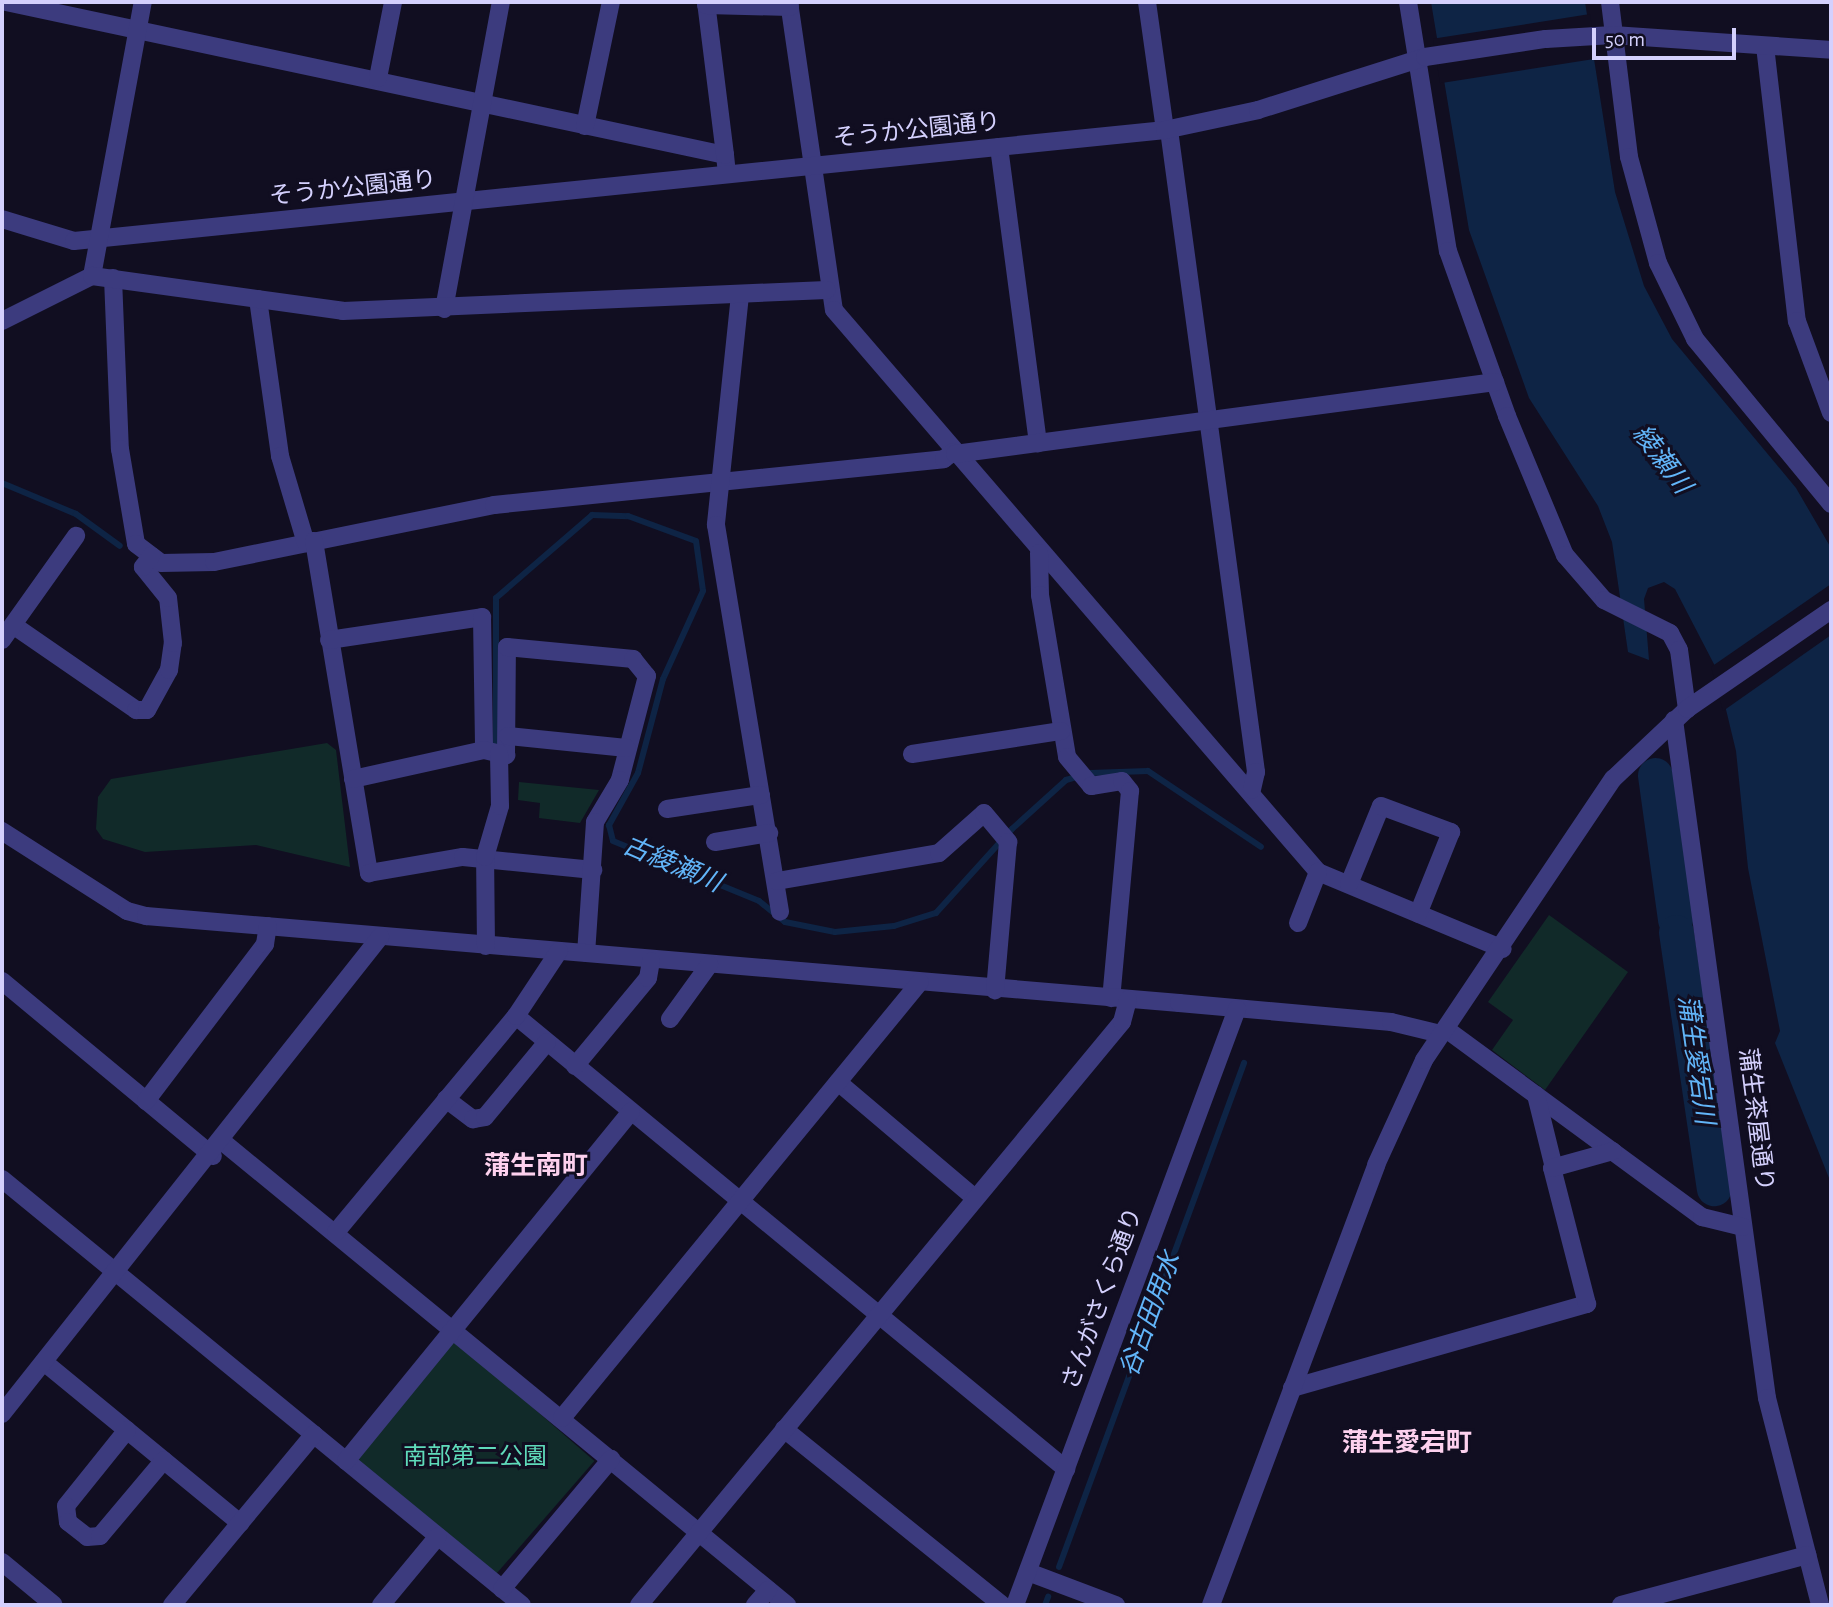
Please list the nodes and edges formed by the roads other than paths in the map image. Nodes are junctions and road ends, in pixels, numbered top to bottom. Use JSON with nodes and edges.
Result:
{"nodes":[{"id":1,"x":6,"y":2,"type":"edge"},
{"id":2,"x":143,"y":2,"type":"edge"},
{"id":3,"x":393,"y":2,"type":"edge"},
{"id":4,"x":501,"y":2,"type":"edge"},
{"id":5,"x":611,"y":2,"type":"edge"},
{"id":6,"x":1147,"y":2,"type":"edge"},
{"id":7,"x":1408,"y":2,"type":"edge"},
{"id":8,"x":1610,"y":2,"type":"edge"},
{"id":9,"x":706,"y":3,"type":"edge"},
{"id":10,"x":790,"y":4,"type":"edge"},
{"id":11,"x":137,"y":31,"type":"junction"},
{"id":12,"x":1604,"y":35,"type":"junction"},
{"id":13,"x":1765,"y":46,"type":"junction"},
{"id":14,"x":1831,"y":50,"type":"edge"},
{"id":15,"x":1420,"y":58,"type":"junction"},
{"id":16,"x":378,"y":78,"type":"junction"},
{"id":17,"x":480,"y":102,"type":"junction"},
{"id":18,"x":585,"y":126,"type":"junction"},
{"id":19,"x":1167,"y":130,"type":"junction"},
{"id":20,"x":999,"y":147,"type":"junction"},
{"id":21,"x":726,"y":164,"type":"junction"},
{"id":22,"x":814,"y":166,"type":"junction"},
{"id":23,"x":463,"y":202,"type":"junction"},
{"id":24,"x":2,"y":219,"type":"edge"},
{"id":25,"x":94,"y":240,"type":"junction"},
{"id":26,"x":92,"y":276,"type":"junction"},
{"id":27,"x":113,"y":278,"type":"junction"},
{"id":28,"x":827,"y":290,"type":"junction"},
{"id":29,"x":740,"y":295,"type":"junction"},
{"id":30,"x":258,"y":299,"type":"junction"},
{"id":31,"x":444,"y":309,"type":"junction"},
{"id":32,"x":2,"y":321,"type":"edge"},
{"id":33,"x":1495,"y":382,"type":"junction"},
{"id":34,"x":1831,"y":413,"type":"edge"},
{"id":35,"x":1208,"y":422,"type":"junction"},
{"id":36,"x":1038,"y":443,"type":"junction"},
{"id":37,"x":954,"y":453,"type":"junction"},
{"id":38,"x":721,"y":482,"type":"junction"},
{"id":39,"x":1831,"y":503,"type":"edge"},
{"id":40,"x":76,"y":536,"type":"dead end"},
{"id":41,"x":310,"y":542,"type":"junction"},
{"id":42,"x":1039,"y":553,"type":"junction"},
{"id":43,"x":151,"y":556,"type":"junction"},
{"id":44,"x":1831,"y":610,"type":"edge"},
{"id":45,"x":13,"y":625,"type":"junction"},
{"id":46,"x":2,"y":640,"type":"edge"},
{"id":47,"x":329,"y":640,"type":"junction"},
{"id":48,"x":1686,"y":710,"type":"junction"},
{"id":49,"x":1061,"y":731,"type":"junction"},
{"id":50,"x":508,"y":736,"type":"junction"},
{"id":51,"x":626,"y":748,"type":"junction"},
{"id":52,"x":492,"y":752,"type":"junction"},
{"id":53,"x":912,"y":754,"type":"dead end"},
{"id":54,"x":353,"y":779,"type":"junction"},
{"id":55,"x":1252,"y":790,"type":"junction"},
{"id":56,"x":761,"y":795,"type":"junction"},
{"id":57,"x":667,"y":809,"type":"dead end"},
{"id":58,"x":2,"y":831,"type":"edge"},
{"id":59,"x":769,"y":833,"type":"junction"},
{"id":60,"x":715,"y":842,"type":"dead end"},
{"id":61,"x":485,"y":858,"type":"junction"},
{"id":62,"x":593,"y":870,"type":"junction"},
{"id":63,"x":1318,"y":872,"type":"junction"},
{"id":64,"x":777,"y":881,"type":"junction"},
{"id":65,"x":1349,"y":884,"type":"junction"},
{"id":66,"x":780,"y":912,"type":"dead end"},
{"id":67,"x":1418,"y":914,"type":"junction"},
{"id":68,"x":1298,"y":923,"type":"dead end"},
{"id":69,"x":268,"y":926,"type":"junction"},
{"id":70,"x":380,"y":937,"type":"junction"},
{"id":71,"x":486,"y":946,"type":"junction"},
{"id":72,"x":1503,"y":948,"type":"junction"},
{"id":73,"x":559,"y":951,"type":"junction"},
{"id":74,"x":586,"y":953,"type":"junction"},
{"id":75,"x":651,"y":961,"type":"junction"},
{"id":76,"x":709,"y":965,"type":"junction"},
{"id":77,"x":2,"y":981,"type":"edge"},
{"id":78,"x":919,"y":982,"type":"junction"},
{"id":79,"x":995,"y":990,"type":"junction"},
{"id":80,"x":1120,"y":999,"type":"junction"},
{"id":81,"x":1237,"y":1009,"type":"junction"},
{"id":82,"x":516,"y":1016,"type":"junction"},
{"id":83,"x":670,"y":1019,"type":"dead end"},
{"id":84,"x":1444,"y":1031,"type":"junction"},
{"id":85,"x":547,"y":1042,"type":"junction"},
{"id":86,"x":575,"y":1066,"type":"junction"},
{"id":87,"x":838,"y":1082,"type":"junction"},
{"id":88,"x":1536,"y":1095,"type":"junction"},
{"id":89,"x":446,"y":1099,"type":"junction"},
{"id":90,"x":146,"y":1101,"type":"junction"},
{"id":91,"x":631,"y":1112,"type":"junction"},
{"id":92,"x":222,"y":1141,"type":"junction"},
{"id":93,"x":1613,"y":1151,"type":"junction"},
{"id":94,"x":1554,"y":1168,"type":"junction"},
{"id":95,"x":2,"y":1179,"type":"edge"},
{"id":96,"x":975,"y":1198,"type":"junction"},
{"id":97,"x":740,"y":1201,"type":"junction"},
{"id":98,"x":1743,"y":1227,"type":"junction"},
{"id":99,"x":336,"y":1232,"type":"junction"},
{"id":100,"x":116,"y":1274,"type":"junction"},
{"id":101,"x":876,"y":1314,"type":"junction"},
{"id":102,"x":453,"y":1329,"type":"junction"},
{"id":103,"x":44,"y":1362,"type":"junction"},
{"id":104,"x":1292,"y":1388,"type":"junction"},
{"id":105,"x":2,"y":1414,"type":"edge"},
{"id":106,"x":562,"y":1418,"type":"junction"},
{"id":107,"x":784,"y":1429,"type":"junction"},
{"id":108,"x":127,"y":1430,"type":"junction"},
{"id":109,"x":314,"y":1434,"type":"junction"},
{"id":110,"x":611,"y":1459,"type":"junction"},
{"id":111,"x":164,"y":1460,"type":"junction"},
{"id":112,"x":346,"y":1461,"type":"junction"},
{"id":113,"x":1066,"y":1469,"type":"junction"},
{"id":114,"x":240,"y":1523,"type":"junction"},
{"id":115,"x":699,"y":1532,"type":"junction"},
{"id":116,"x":438,"y":1535,"type":"junction"},
{"id":117,"x":1807,"y":1555,"type":"junction"},
{"id":118,"x":2,"y":1562,"type":"edge"},
{"id":119,"x":1028,"y":1572,"type":"junction"},
{"id":120,"x":502,"y":1589,"type":"junction"},
{"id":121,"x":768,"y":1590,"type":"junction"},
{"id":122,"x":54,"y":1605,"type":"edge"},
{"id":123,"x":172,"y":1605,"type":"edge"},
{"id":124,"x":381,"y":1605,"type":"edge"},
{"id":125,"x":522,"y":1605,"type":"edge"},
{"id":126,"x":639,"y":1605,"type":"edge"},
{"id":127,"x":755,"y":1605,"type":"edge"},
{"id":128,"x":787,"y":1605,"type":"edge"},
{"id":129,"x":1002,"y":1605,"type":"edge"},
{"id":130,"x":1015,"y":1605,"type":"edge"},
{"id":131,"x":1116,"y":1605,"type":"edge"},
{"id":132,"x":1211,"y":1605,"type":"edge"},
{"id":133,"x":1621,"y":1605,"type":"edge"},
{"id":134,"x":1820,"y":1605,"type":"edge"}],
"edges":[{"from":1,"to":11,"type":"street"},
{"from":2,"to":11,"type":"street"},
{"from":3,"to":16,"type":"street"},
{"from":4,"to":17,"type":"street"},
{"from":5,"to":18,"type":"street"},
{"from":6,"to":19,"type":"street"},
{"from":7,"to":15,"type":"street"},
{"from":8,"to":12,"type":"street"},
{"from":9,"to":10,"type":"street"},
{"from":9,"to":21,"type":"street"},
{"from":10,"to":22,"type":"street"},
{"from":11,"to":16,"type":"street"},
{"from":11,"to":25,"type":"street"},
{"from":12,"to":13,"type":"street","name":"そうか公園通り"},
{"from":12,"to":15,"type":"street","name":"そうか公園通り"},
{"from":12,"to":39,"type":"street"},
{"from":13,"to":14,"type":"street","name":"そうか公園通り"},
{"from":13,"to":34,"type":"street"},
{"from":15,"to":19,"type":"street","name":"そうか公園通り"},
{"from":15,"to":33,"type":"street"},
{"from":16,"to":17,"type":"street"},
{"from":17,"to":18,"type":"street"},
{"from":17,"to":23,"type":"street"},
{"from":18,"to":21,"type":"street"},
{"from":19,"to":20,"type":"street","name":"そうか公園通り"},
{"from":19,"to":35,"type":"street"},
{"from":20,"to":22,"type":"street","name":"そうか公園通り"},
{"from":20,"to":36,"type":"street"},
{"from":21,"to":22,"type":"street","name":"そうか公園通り"},
{"from":21,"to":23,"type":"street","name":"そうか公園通り"},
{"from":22,"to":28,"type":"street"},
{"from":23,"to":25,"type":"street","name":"そうか公園通り"},
{"from":23,"to":31,"type":"street"},
{"from":24,"to":25,"type":"street","name":"そうか公園通り"},
{"from":25,"to":26,"type":"street"},
{"from":26,"to":27,"type":"street"},
{"from":26,"to":32,"type":"street"},
{"from":27,"to":30,"type":"street"},
{"from":27,"to":43,"type":"street"},
{"from":28,"to":29,"type":"street"},
{"from":28,"to":37,"type":"street"},
{"from":29,"to":31,"type":"street"},
{"from":29,"to":38,"type":"street"},
{"from":30,"to":31,"type":"street"},
{"from":30,"to":41,"type":"street"},
{"from":33,"to":35,"type":"street"},
{"from":33,"to":48,"type":"street","name":"蒲生茶屋通り"},
{"from":35,"to":36,"type":"street"},
{"from":35,"to":55,"type":"street"},
{"from":36,"to":37,"type":"street"},
{"from":37,"to":38,"type":"street"},
{"from":37,"to":42,"type":"street"},
{"from":38,"to":41,"type":"street"},
{"from":38,"to":56,"type":"street"},
{"from":40,"to":45,"type":"street"},
{"from":41,"to":43,"type":"street"},
{"from":41,"to":47,"type":"street"},
{"from":42,"to":49,"type":"street"},
{"from":42,"to":55,"type":"street"},
{"from":43,"to":45,"type":"street"},
{"from":44,"to":48,"type":"street"},
{"from":45,"to":46,"type":"street"},
{"from":47,"to":52,"type":"street"},
{"from":47,"to":54,"type":"street"},
{"from":48,"to":72,"type":"street"},
{"from":48,"to":98,"type":"street","name":"蒲生茶屋通り"},
{"from":49,"to":53,"type":"street"},
{"from":49,"to":80,"type":"street"},
{"from":50,"to":51,"type":"street"},
{"from":50,"to":51,"type":"street"},
{"from":50,"to":52,"type":"street"},
{"from":51,"to":62,"type":"street"},
{"from":52,"to":54,"type":"street"},
{"from":52,"to":61,"type":"street"},
{"from":54,"to":61,"type":"street"},
{"from":55,"to":63,"type":"street"},
{"from":56,"to":57,"type":"street"},
{"from":56,"to":59,"type":"street"},
{"from":58,"to":69,"type":"street"},
{"from":59,"to":60,"type":"street"},
{"from":59,"to":64,"type":"street"},
{"from":61,"to":62,"type":"street"},
{"from":61,"to":71,"type":"street"},
{"from":62,"to":74,"type":"street"},
{"from":63,"to":65,"type":"street"},
{"from":63,"to":68,"type":"street"},
{"from":64,"to":66,"type":"street"},
{"from":64,"to":79,"type":"street"},
{"from":65,"to":67,"type":"street"},
{"from":65,"to":67,"type":"street"},
{"from":67,"to":72,"type":"street"},
{"from":69,"to":70,"type":"street"},
{"from":69,"to":90,"type":"street"},
{"from":70,"to":71,"type":"street"},
{"from":70,"to":92,"type":"street"},
{"from":71,"to":73,"type":"street"},
{"from":72,"to":84,"type":"street"},
{"from":73,"to":74,"type":"street"},
{"from":73,"to":82,"type":"street"},
{"from":74,"to":75,"type":"street"},
{"from":75,"to":76,"type":"street"},
{"from":75,"to":86,"type":"street"},
{"from":76,"to":78,"type":"street"},
{"from":76,"to":83,"type":"street"},
{"from":77,"to":90,"type":"street"},
{"from":78,"to":79,"type":"street"},
{"from":78,"to":87,"type":"street"},
{"from":79,"to":80,"type":"street"},
{"from":80,"to":81,"type":"street"},
{"from":80,"to":96,"type":"street"},
{"from":81,"to":84,"type":"street"},
{"from":81,"to":113,"type":"street","name":"さんがさくら通り"},
{"from":82,"to":85,"type":"street"},
{"from":82,"to":89,"type":"street"},
{"from":84,"to":88,"type":"street"},
{"from":84,"to":104,"type":"street"},
{"from":85,"to":86,"type":"street"},
{"from":85,"to":89,"type":"street"},
{"from":86,"to":91,"type":"street"},
{"from":87,"to":96,"type":"street"},
{"from":87,"to":97,"type":"street"},
{"from":88,"to":93,"type":"street"},
{"from":88,"to":94,"type":"street"},
{"from":89,"to":99,"type":"street"},
{"from":90,"to":92,"type":"street"},
{"from":91,"to":97,"type":"street"},
{"from":91,"to":102,"type":"street"},
{"from":92,"to":99,"type":"street"},
{"from":92,"to":100,"type":"street"},
{"from":93,"to":94,"type":"street"},
{"from":93,"to":98,"type":"street"},
{"from":94,"to":104,"type":"street"},
{"from":95,"to":100,"type":"street"},
{"from":96,"to":101,"type":"street"},
{"from":97,"to":101,"type":"street"},
{"from":97,"to":106,"type":"street"},
{"from":98,"to":117,"type":"street","name":"蒲生茶屋通り"},
{"from":99,"to":102,"type":"street"},
{"from":100,"to":103,"type":"street"},
{"from":100,"to":109,"type":"street"},
{"from":101,"to":107,"type":"street"},
{"from":101,"to":113,"type":"street"},
{"from":102,"to":106,"type":"street"},
{"from":102,"to":112,"type":"street"},
{"from":103,"to":105,"type":"street"},
{"from":103,"to":108,"type":"street"},
{"from":104,"to":132,"type":"street"},
{"from":106,"to":110,"type":"street"},
{"from":107,"to":115,"type":"street"},
{"from":107,"to":129,"type":"street"},
{"from":108,"to":111,"type":"street"},
{"from":108,"to":111,"type":"street"},
{"from":109,"to":112,"type":"street"},
{"from":109,"to":114,"type":"street"},
{"from":110,"to":115,"type":"street"},
{"from":110,"to":120,"type":"street"},
{"from":111,"to":114,"type":"street"},
{"from":112,"to":116,"type":"street"},
{"from":113,"to":119,"type":"street","name":"さんがさくら通り"},
{"from":114,"to":123,"type":"street"},
{"from":115,"to":121,"type":"street"},
{"from":115,"to":126,"type":"street"},
{"from":116,"to":120,"type":"street"},
{"from":116,"to":124,"type":"street"},
{"from":117,"to":133,"type":"street"},
{"from":117,"to":134,"type":"street","name":"蒲生茶屋通り"},
{"from":118,"to":122,"type":"street"},
{"from":119,"to":130,"type":"street","name":"さんがさくら通り"},
{"from":119,"to":131,"type":"street"},
{"from":120,"to":125,"type":"street"},
{"from":121,"to":127,"type":"street"},
{"from":121,"to":128,"type":"street"}]}
